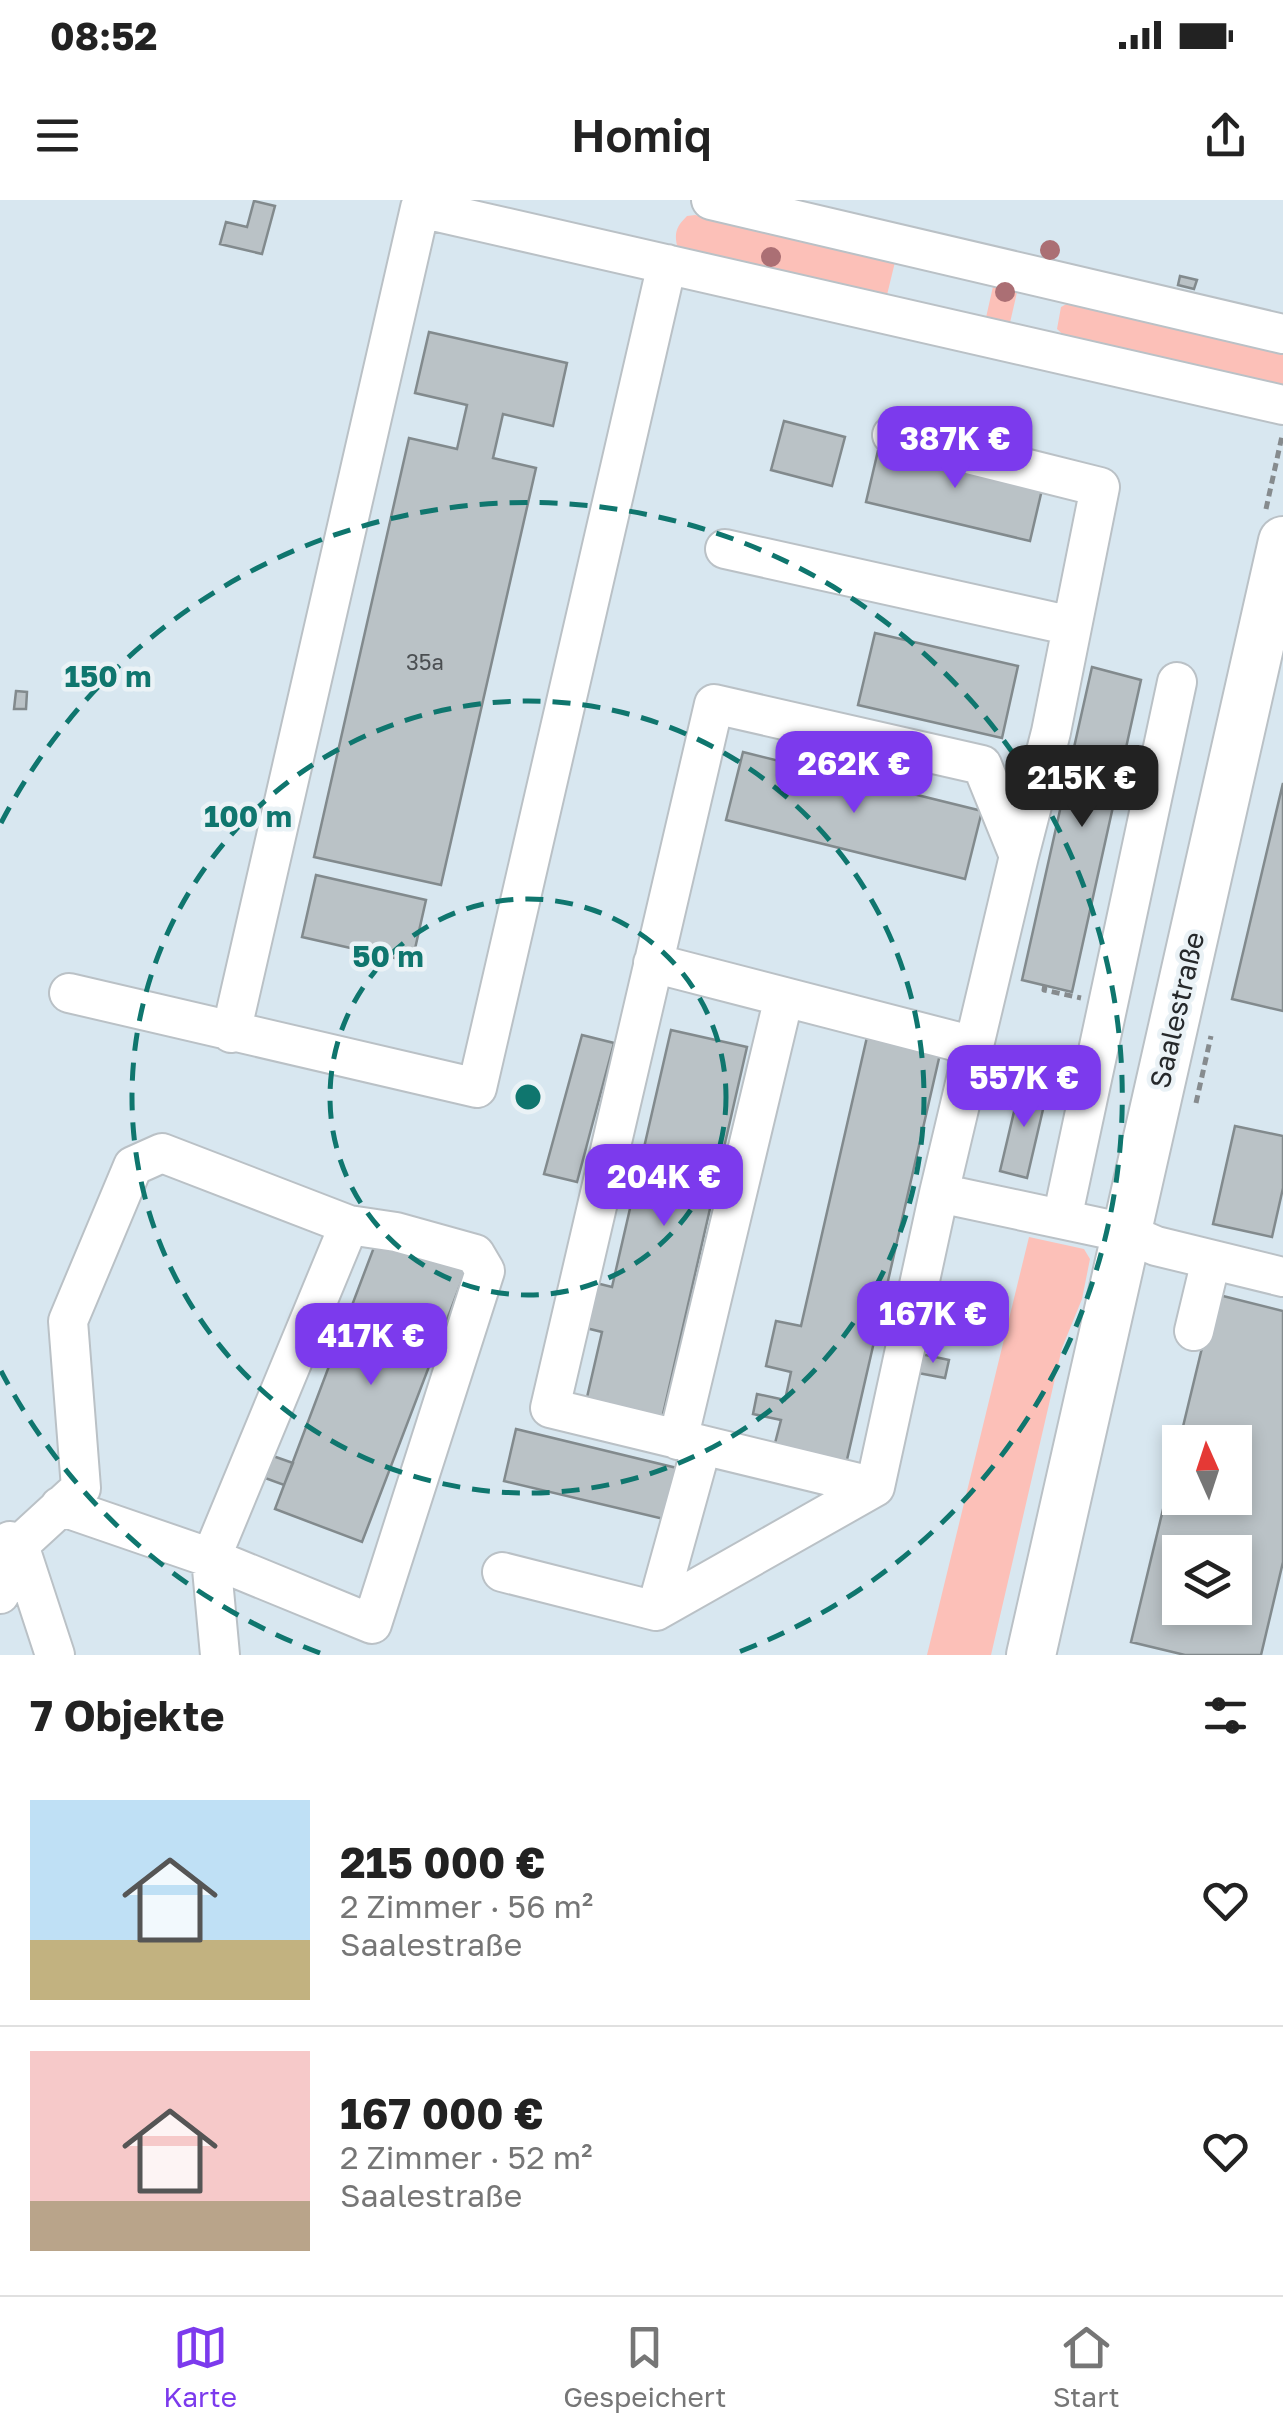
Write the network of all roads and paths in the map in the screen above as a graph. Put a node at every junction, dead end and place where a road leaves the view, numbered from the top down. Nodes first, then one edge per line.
1 (711, 200) edge
2 (664, 276) junction
3 (1283, 334) edge
4 (1283, 405) edge
5 (892, 434) dead end
6 (1283, 541) edge
7 (724, 549) dead end
8 (1072, 626) junction
9 (1178, 682) dead end
10 (1019, 856) junction
11 (653, 963) junction
12 (1045, 986) dead end
13 (69, 993) dead end
14 (784, 997) junction
15 (1108, 1004) junction
16 (231, 1032) junction
17 (974, 1046) junction
18 (939, 1192) junction
19 (1062, 1219) junction
20 (350, 1225) junction
21 (1126, 1233) junction
22 (1211, 1260) junction
23 (1281, 1268) edge
24 (1194, 1332) dead end
25 (690, 1442) junction
26 (876, 1487) junction
27 (60, 1506) junction
28 (9, 1541) edge
29 (211, 1558) junction
30 (502, 1572) dead end
31 (0, 1594) edge
32 (656, 1612) junction
33 (54, 1655) edge
34 (220, 1655) edge
35 (1031, 1655) edge

1 - 3 lane
2 - 4 lane
2 - 16 lane
2 - 16 lane
5 - 8 lane
6 - 21 main road, Saalestraße
7 - 8 lane
8 - 10 lane
9 - 15 lane
10 - 11 lane
10 - 17 lane
11 - 14 lane
11 - 25 lane
12 - 15 path
13 - 16 lane
14 - 17 lane
14 - 25 lane
15 - 19 lane
17 - 18 lane
18 - 19 lane
18 - 26 lane
19 - 21 lane
20 - 27 lane
20 - 29 lane
20 - 29 lane
21 - 22 lane
21 - 35 main road, Saalestraße
22 - 23 lane
22 - 24 lane
25 - 26 lane
25 - 32 lane
26 - 32 lane
27 - 28 lane
27 - 29 lane
28 - 31 lane
28 - 33 lane
29 - 34 lane
30 - 32 lane

